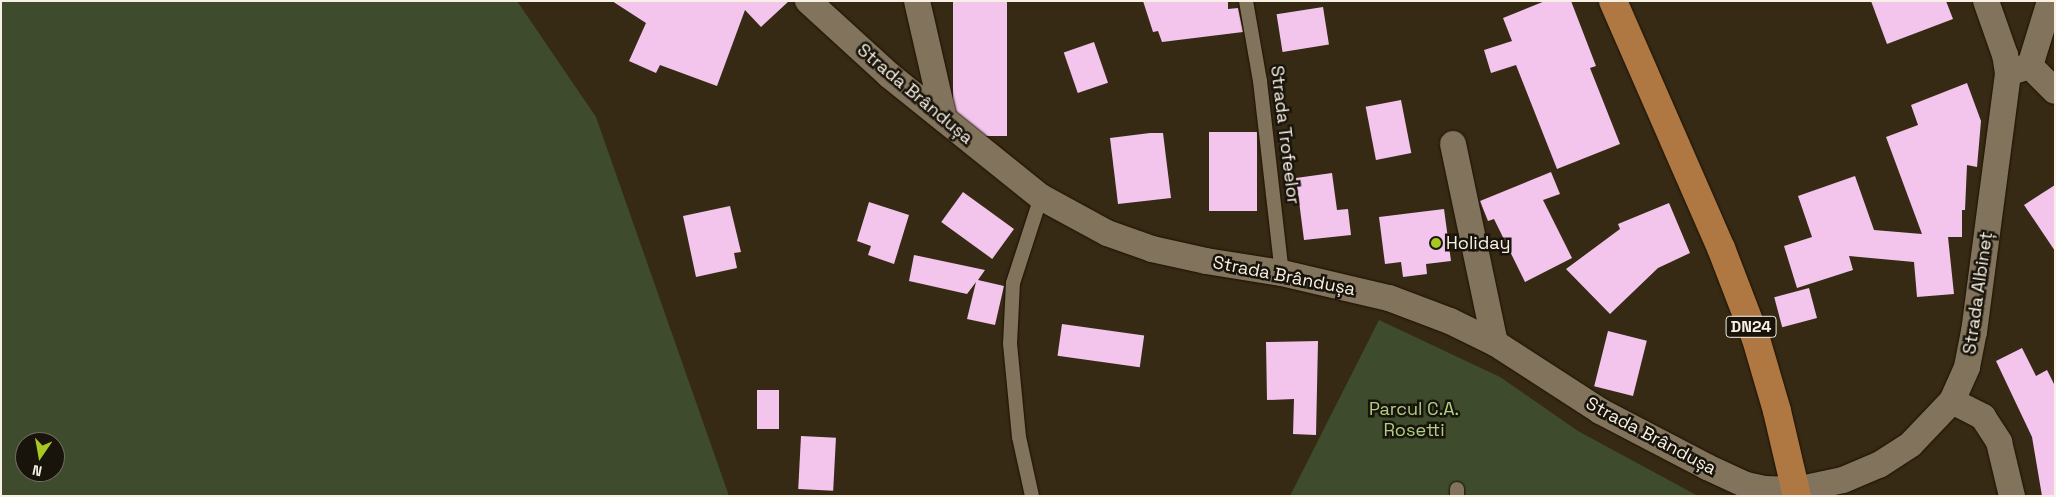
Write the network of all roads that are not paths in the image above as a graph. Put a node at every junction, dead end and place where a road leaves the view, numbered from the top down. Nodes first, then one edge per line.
1 (808, 1) edge
2 (916, 1) edge
3 (1246, 1) edge
4 (1613, 1) edge
5 (1986, 1) edge
6 (2050, 1) edge
7 (2019, 69) junction
8 (2055, 90) edge
9 (944, 119) junction
10 (1453, 144) dead end
11 (1041, 196) junction
12 (1282, 273) junction
13 (1495, 343) junction
14 (1952, 401) junction
15 (1797, 493) edge
16 (1032, 496) edge
17 (2012, 496) edge

1 - 9 street, Strada Brândușa
2 - 9 street
3 - 12 lane, Strada Trofeelor
4 - 15 main road, DN24
5 - 7 street, Strada Albineț
6 - 7 street
7 - 8 street
7 - 14 street, Strada Albineț
9 - 11 street, Strada Brândușa
10 - 13 street
11 - 12 street, Strada Brândușa
11 - 16 lane
12 - 13 street, Strada Brândușa
13 - 15 street, Strada Brândușa
14 - 15 street, Strada Albineț
14 - 17 street

